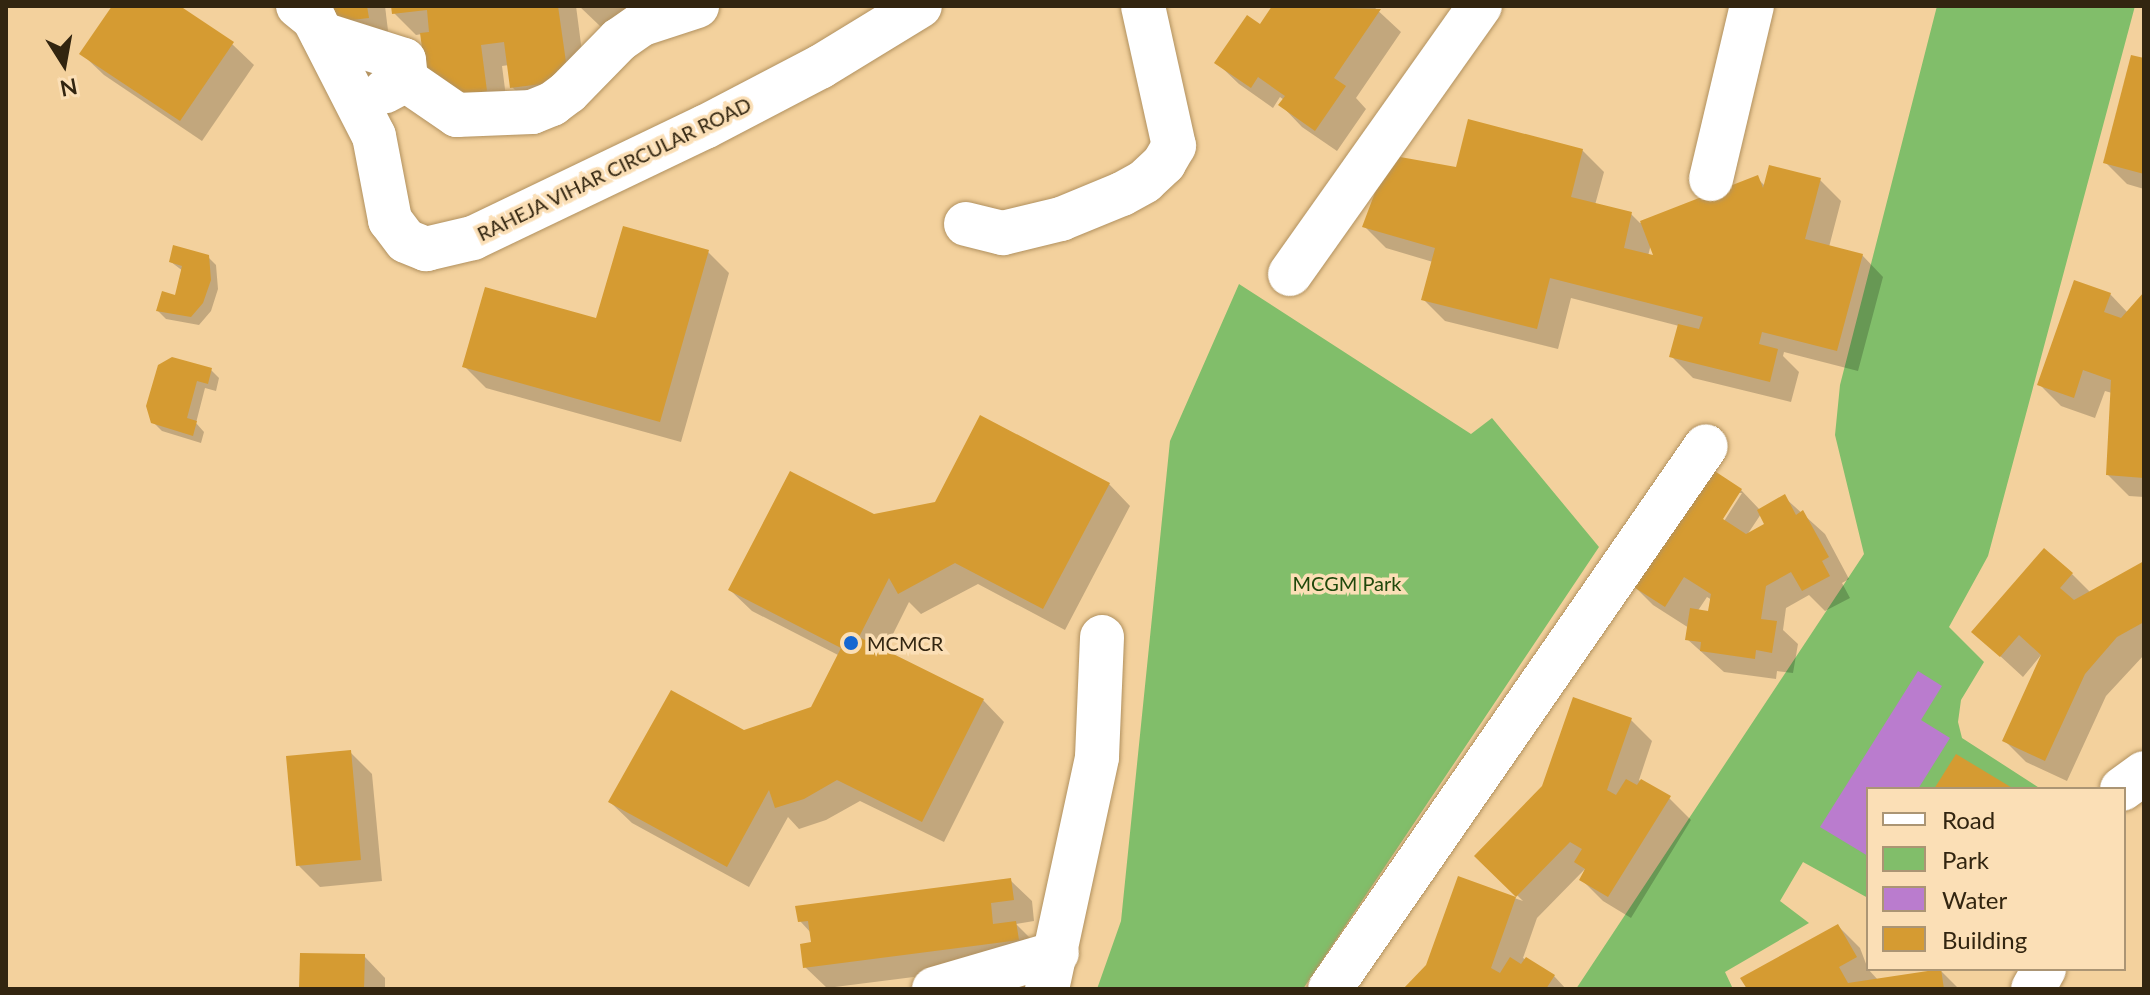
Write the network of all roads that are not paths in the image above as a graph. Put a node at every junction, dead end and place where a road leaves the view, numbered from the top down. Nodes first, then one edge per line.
1 (697, 6) edge
2 (920, 6) edge
3 (1143, 6) edge
4 (1480, 6) edge
5 (1752, 6) edge
6 (310, 20) edge
7 (406, 80) junction
8 (355, 98) junction
9 (1711, 179) dead end
10 (966, 224) dead end
11 (1290, 274) dead end
12 (1706, 446) dead end
13 (1102, 637) dead end
14 (2144, 773) edge
15 (2125, 787) edge
16 (1052, 971) edge
17 (2043, 971) edge
18 (934, 989) edge
19 (1330, 989) edge
20 (2033, 989) edge

1 - 7 street
2 - 8 street, RAHEJA VIHAR CIRCULAR ROAD
3 - 10 street
4 - 11 street
5 - 9 street
6 - 7 street
6 - 8 street, RAHEJA VIHAR CIRCULAR ROAD
7 - 8 street
12 - 19 street
13 - 16 street
14 - 15 street
16 - 18 street
17 - 20 street

